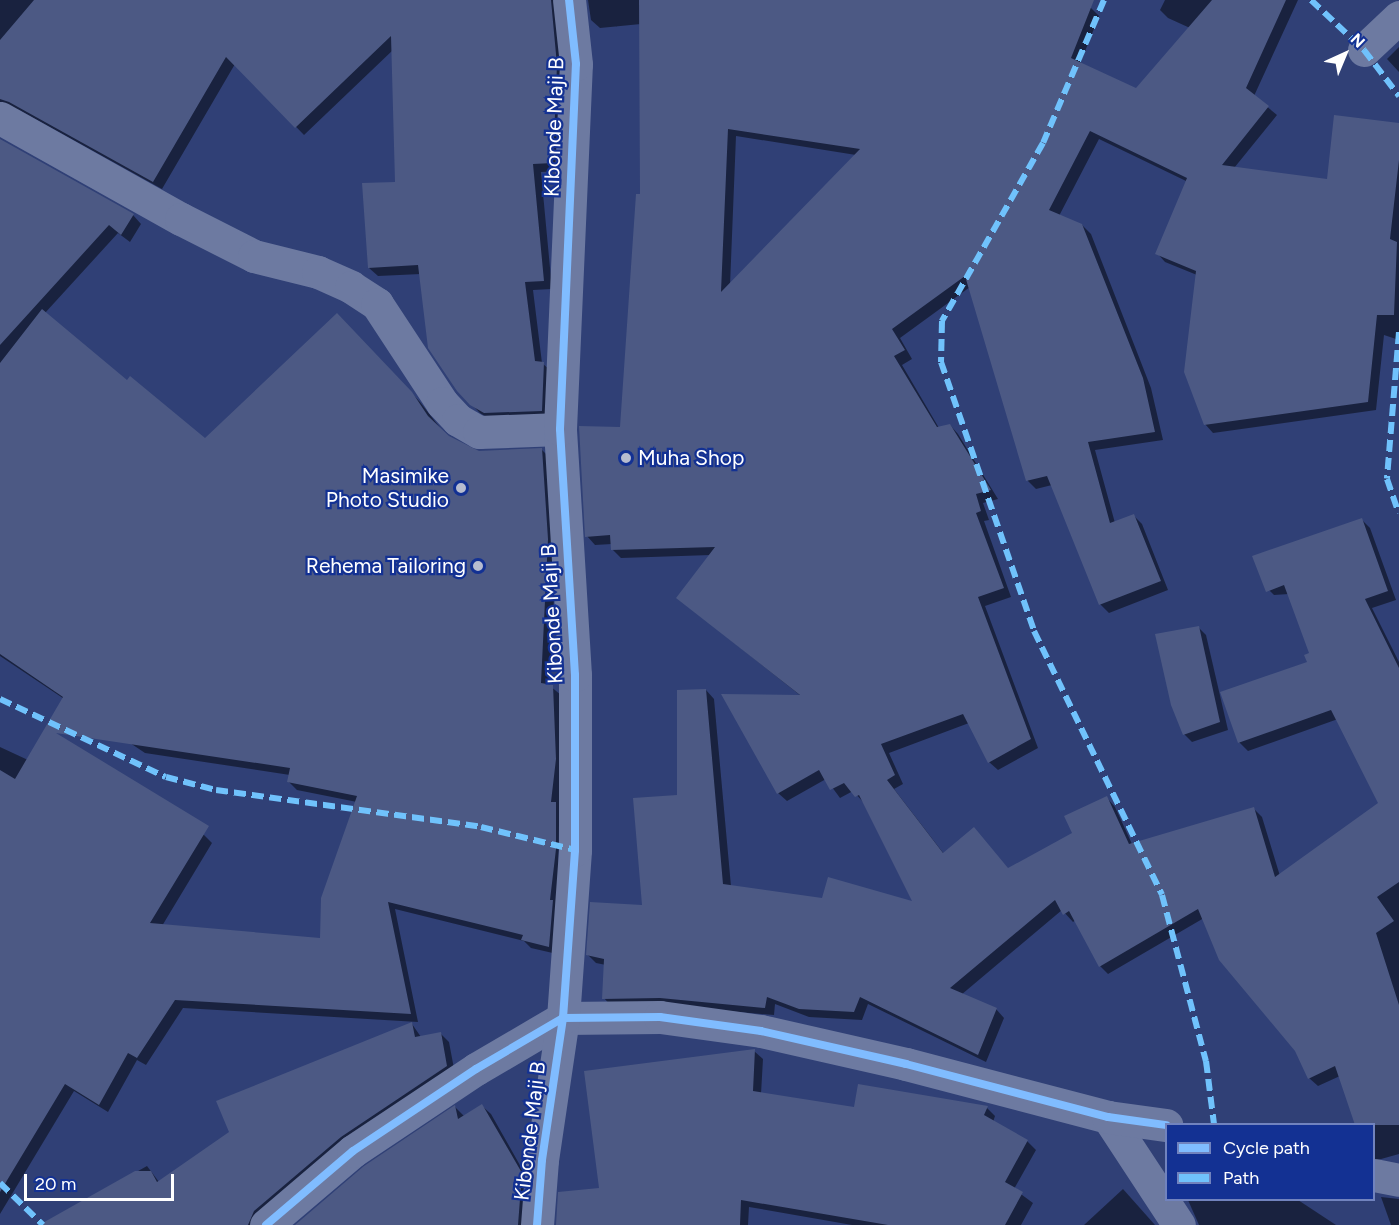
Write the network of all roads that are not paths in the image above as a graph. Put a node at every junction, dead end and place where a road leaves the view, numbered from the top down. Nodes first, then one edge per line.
1 (569, 0) edge
2 (1399, 17) edge
3 (1364, 50) dead end
4 (0, 118) edge
5 (560, 429) junction
6 (563, 1018) junction
7 (1108, 1117) junction
8 (1165, 1125) edge
9 (1375, 1174) edge
10 (1399, 1180) edge
11 (266, 1225) edge
12 (537, 1225) edge
13 (1179, 1225) edge

1 - 5 street, Kibonde Maji B
2 - 3 street
4 - 5 street
5 - 6 street, Kibonde Maji B
6 - 7 street
6 - 11 street
6 - 12 street, Kibonde Maji B
7 - 8 street
7 - 13 street
9 - 10 street

